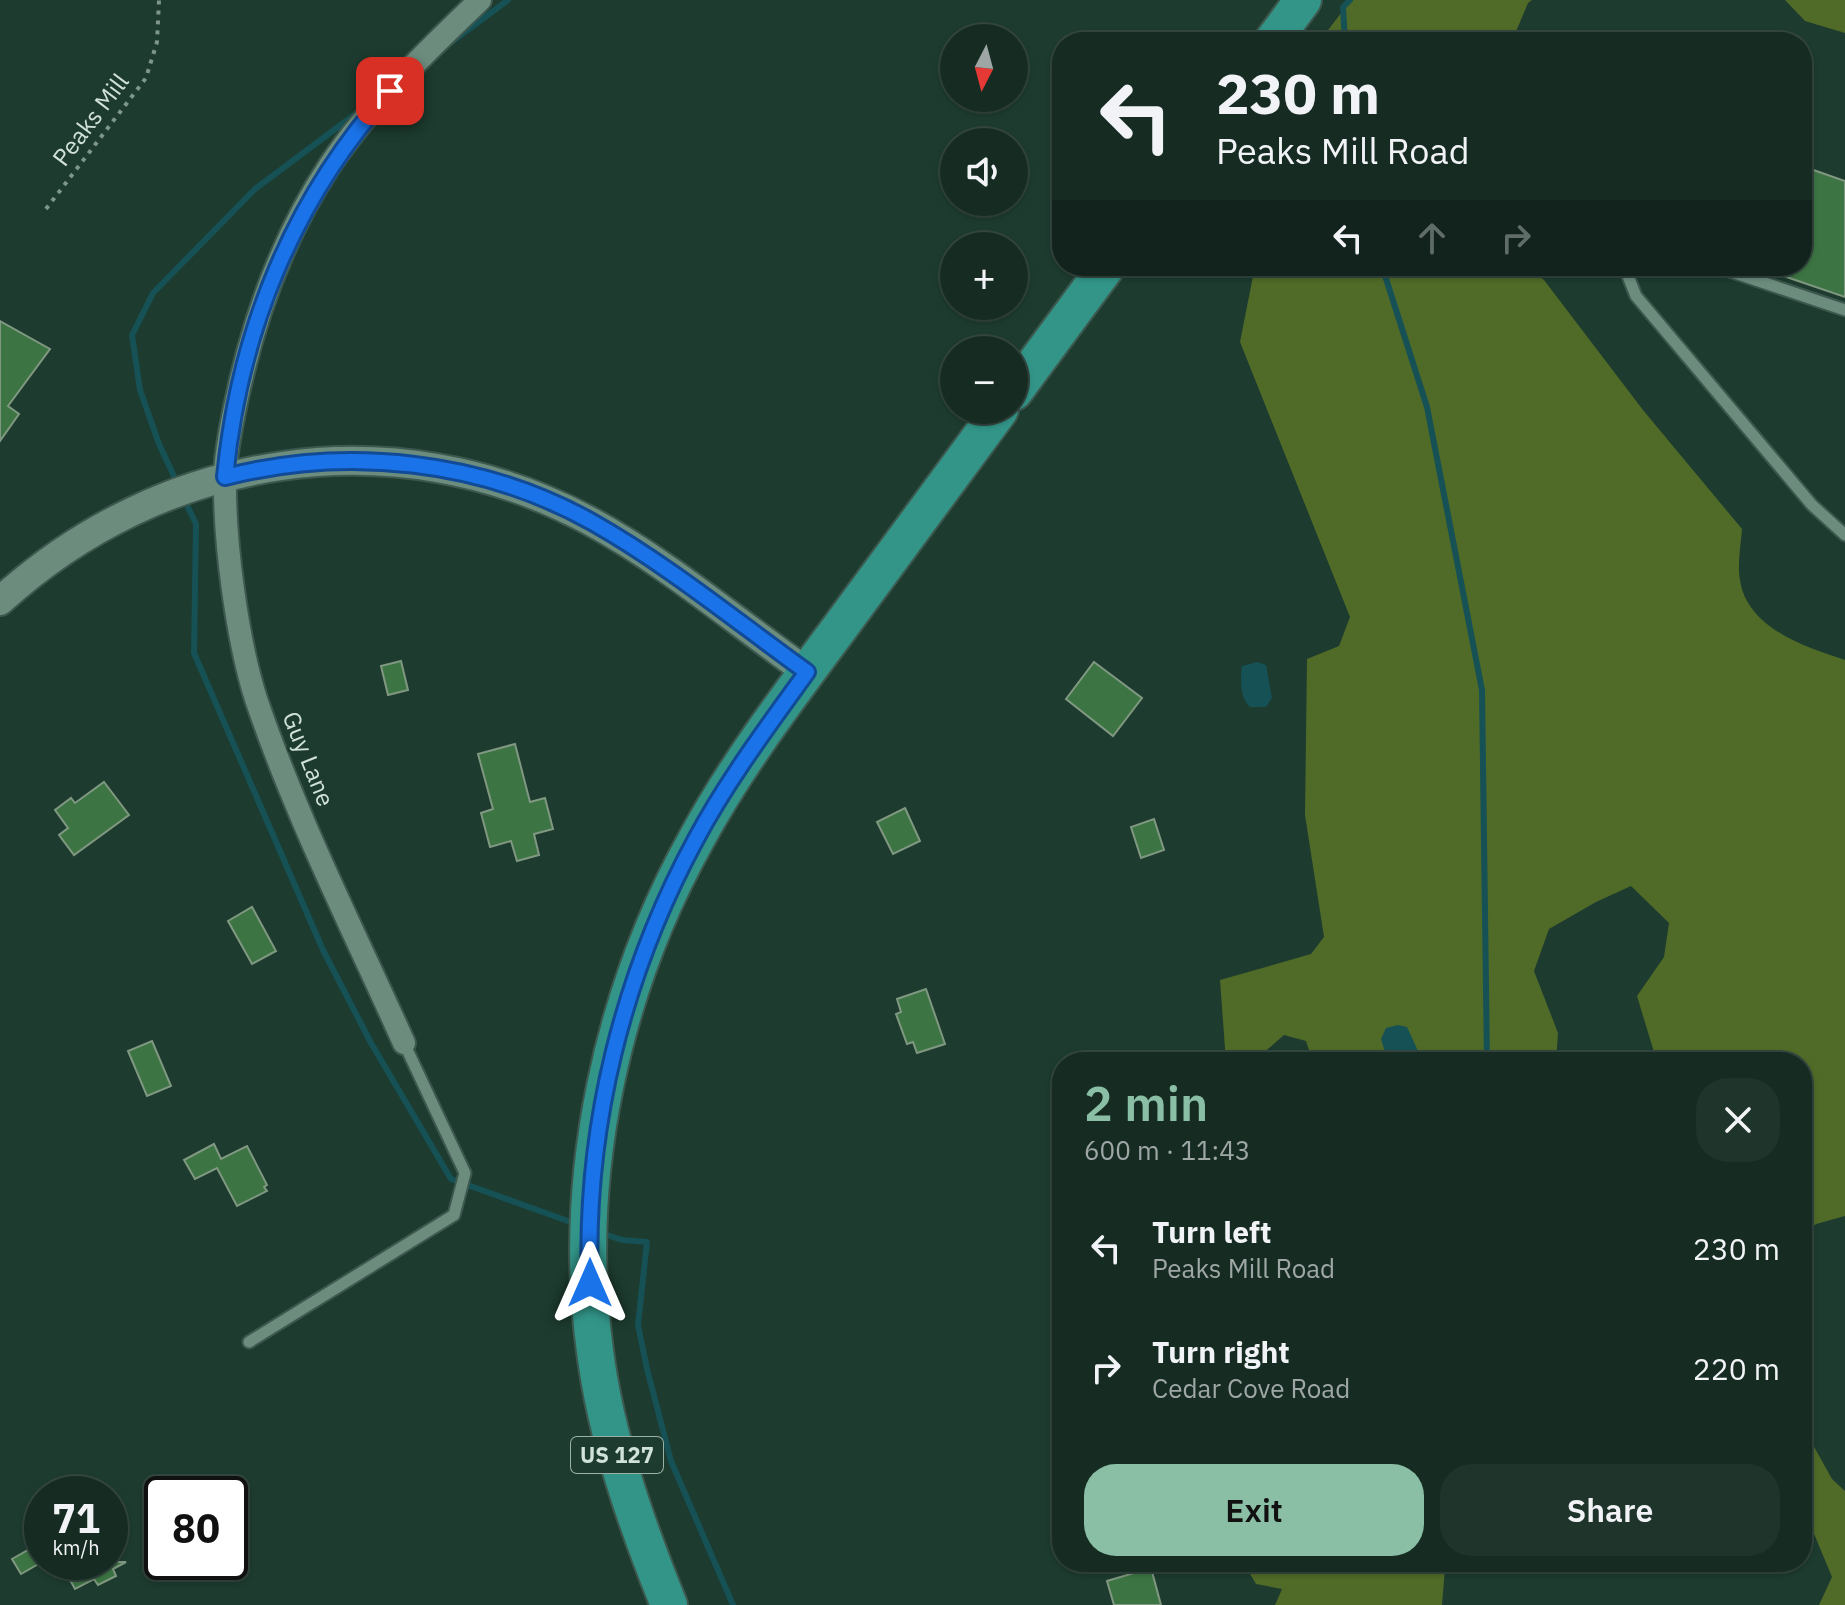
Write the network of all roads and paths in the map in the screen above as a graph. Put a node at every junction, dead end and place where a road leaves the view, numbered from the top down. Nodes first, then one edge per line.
1 (159, 0) edge
2 (480, 0) edge
3 (1303, 0) edge
4 (1279, 32) edge
5 (46, 209) dead end
6 (1100, 276) edge
7 (1628, 276) edge
8 (1744, 276) edge
9 (1845, 310) edge
10 (1028, 373) edge
11 (990, 424) edge
12 (225, 477) junction
13 (1845, 535) edge
14 (0, 601) edge
15 (807, 672) junction
16 (404, 1043) joint
17 (249, 1342) dead end
18 (669, 1605) edge

1 - 5 path, Peaks Mill
2 - 12 street, Guy Lane
3 - 4 highway
6 - 10 highway
7 - 13 lane
8 - 9 lane
11 - 15 highway, US 127
12 - 14 street
12 - 15 street
12 - 16 street, Guy Lane
15 - 18 highway, US 127
16 - 17 lane

